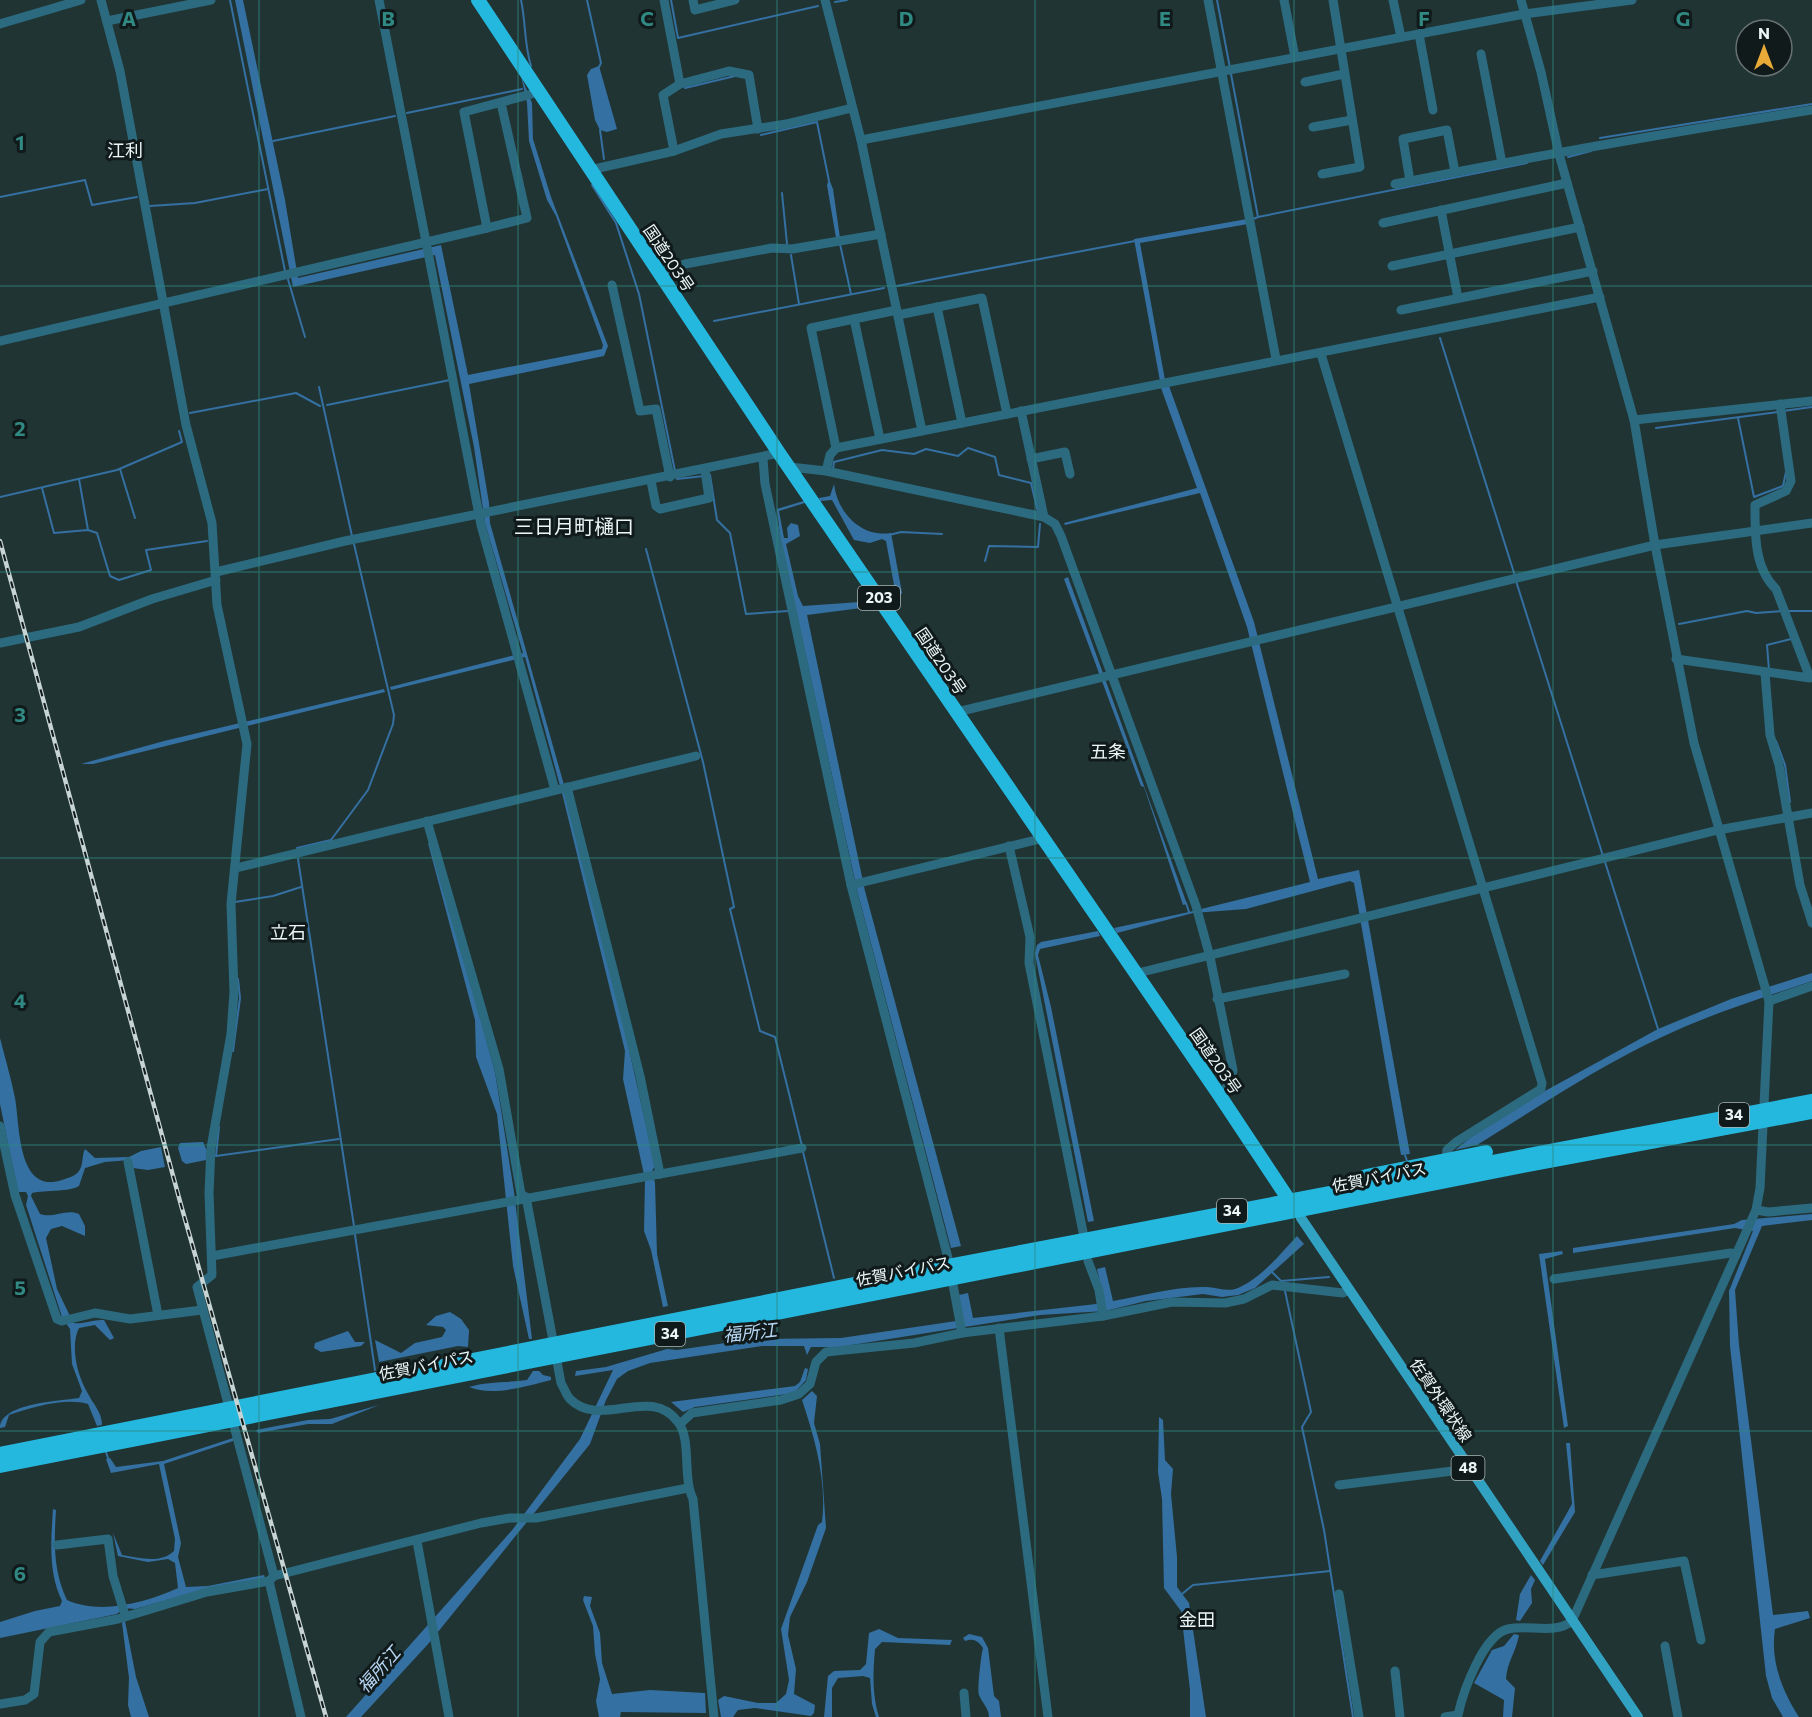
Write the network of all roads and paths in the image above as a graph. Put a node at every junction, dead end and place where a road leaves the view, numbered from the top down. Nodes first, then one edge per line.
1 (81, 0) edge
2 (101, 0) edge
3 (211, 0) edge
4 (379, 0) edge
5 (478, 0) edge
6 (664, 0) edge
7 (693, 0) edge
8 (735, 0) edge
9 (825, 0) edge
10 (1208, 0) edge
11 (1284, 0) edge
12 (1333, 0) edge
13 (1393, 0) edge
14 (1521, 0) edge
15 (1632, 0) edge
16 (1524, 14) junction
17 (107, 21) junction
18 (0, 24) edge
19 (1419, 34) junction
20 (1401, 37) junction
21 (1339, 49) junction
22 (1480, 54) dead end
23 (1295, 57) junction
24 (1222, 71) junction
25 (1344, 74) junction
26 (1305, 82) dead end
27 (680, 84) junction
28 (532, 95) junction
29 (501, 103) junction
30 (852, 108) junction
31 (1433, 110) dead end
32 (1812, 110) edge
33 (1352, 120) junction
34 (1313, 128) dead end
35 (758, 129) junction
36 (861, 140) junction
37 (674, 151) junction
38 (1559, 154) junction
39 (1502, 163) junction
40 (590, 170) junction
41 (1455, 172) junction
42 (1322, 174) dead end
43 (1410, 181) junction
44 (1395, 183) dead end
45 (1567, 183) junction
46 (1441, 210) junction
47 (1383, 223) dead end
48 (1580, 227) junction
49 (487, 228) junction
50 (882, 234) junction
51 (428, 242) junction
52 (1449, 254) junction
53 (1392, 266) dead end
54 (1593, 270) junction
55 (659, 273) junction
56 (612, 285) dead end
57 (1600, 297) junction
58 (1458, 298) junction
59 (164, 303) junction
60 (936, 307) junction
61 (1401, 310) dead end
62 (898, 313) junction
63 (854, 319) junction
64 (0, 341) edge
65 (1321, 354) junction
66 (1276, 359) junction
67 (1812, 401) edge
68 (1780, 404) junction
69 (1021, 411) junction
70 (1007, 414) junction
71 (1634, 420) junction
72 (962, 423) junction
73 (922, 431) junction
74 (880, 439) junction
75 (836, 448) junction
76 (779, 453) junction
77 (764, 459) junction
78 (1031, 459) junction
79 (790, 467) junction
80 (826, 471) junction
81 (1070, 474) dead end
82 (705, 475) junction
83 (670, 477) junction
84 (651, 481) junction
85 (479, 514) junction
86 (1044, 517) junction
87 (1812, 523) edge
88 (1755, 531) junction
89 (1654, 545) junction
90 (216, 576) junction
91 (1397, 606) junction
92 (0, 643) edge
93 (1676, 659) junction
94 (1768, 674) junction
95 (1110, 675) junction
96 (957, 712) junction
97 (696, 756) dead end
98 (567, 787) junction
99 (555, 790) junction
100 (1812, 813) edge
101 (1787, 818) junction
102 (427, 821) junction
103 (1718, 830) junction
104 (1044, 838) junction
105 (1010, 846) junction
106 (236, 868) junction
107 (851, 885) junction
108 (1482, 888) junction
109 (1812, 923) edge
110 (1210, 957) junction
111 (1134, 974) junction
112 (1345, 974) dead end
113 (1812, 986) edge
114 (1217, 999) junction
115 (1769, 1001) junction
116 (1220, 1096) junction
117 (1812, 1101) edge
118 (1812, 1112) edge
119 (1763, 1116) junction
120 (0, 1126) edge
121 (1658, 1135) junction
122 (802, 1148) dead end
123 (1446, 1160) junction
124 (128, 1162) dead end
125 (658, 1174) junction
126 (1283, 1192) junction
127 (526, 1197) junction
128 (1812, 1208) edge
129 (1754, 1214) junction
130 (1301, 1218) junction
131 (1083, 1232) junction
132 (1736, 1255) junction
133 (212, 1256) junction
134 (1088, 1261) junction
135 (947, 1273) junction
136 (1554, 1279) dead end
137 (1348, 1290) junction
138 (202, 1310) junction
139 (158, 1316) junction
140 (1102, 1316) junction
141 (999, 1328) junction
142 (962, 1333) junction
143 (555, 1352) junction
144 (680, 1424) junction
145 (71, 1446) junction
146 (0, 1454) edge
147 (0, 1466) edge
148 (1469, 1469) junction
149 (1340, 1485) dead end
150 (688, 1488) junction
151 (417, 1541) junction
152 (57, 1545) dead end
153 (1592, 1575) junction
154 (272, 1579) junction
155 (1340, 1594) dead end
156 (122, 1613) junction
157 (1572, 1621) junction
158 (1701, 1640) dead end
159 (1665, 1646) dead end
160 (1395, 1671) dead end
161 (964, 1693) dead end
162 (0, 1704) edge
163 (1459, 1716) edge
164 (301, 1717) edge
165 (449, 1717) edge
166 (714, 1717) edge
167 (966, 1717) edge
168 (1048, 1717) edge
169 (1359, 1717) edge
170 (1400, 1717) edge
171 (1445, 1717) edge
172 (1638, 1717) edge
173 (1678, 1717) edge

1 - 18 street
2 - 17 street
3 - 17 street
4 - 51 street
5 - 28 highway, 国道203号 / 203
6 - 27 street
7 - 8 street
9 - 30 street
10 - 24 street
11 - 23 street
12 - 21 street
13 - 20 street
14 - 16 street
15 - 16 street
16 - 19 street
16 - 38 street
17 - 59 street
19 - 20 street
19 - 31 street
20 - 21 street
21 - 23 street
21 - 25 street
22 - 39 street
23 - 24 street
24 - 36 street
24 - 66 street
25 - 26 street
25 - 33 street
27 - 35 street
27 - 37 street
28 - 29 street
28 - 40 highway, 国道203号 / 203
29 - 49 street
29 - 49 street
30 - 35 street
30 - 36 street
32 - 38 street
33 - 34 street
33 - 42 street
35 - 37 street
36 - 50 street
37 - 40 street
38 - 39 street
38 - 45 street
39 - 41 street
40 - 55 highway, 国道203号 / 203
41 - 43 street
41 - 43 street
43 - 44 street
45 - 46 street
45 - 48 street
46 - 47 street
46 - 52 street
48 - 52 street
48 - 54 street
49 - 51 street
50 - 55 street
50 - 62 street
51 - 59 street
51 - 85 street
52 - 53 street
52 - 58 street
54 - 57 street
54 - 58 street
55 - 76 highway, 国道203号 / 203
56 - 83 street
57 - 65 street
57 - 71 street
58 - 61 street
59 - 64 street
59 - 90 street
60 - 62 street
60 - 70 street
60 - 72 street
62 - 63 street
62 - 73 street
63 - 74 street
63 - 75 street
65 - 66 street
65 - 91 street
66 - 69 street
67 - 68 street
68 - 71 street
68 - 88 street
69 - 70 street
69 - 78 street
70 - 72 street
71 - 89 street
72 - 73 street
73 - 74 street
74 - 75 street
75 - 80 street
76 - 77 street
76 - 79 highway, 国道203号 / 203
77 - 82 street
77 - 107 street
78 - 81 street
78 - 86 street
79 - 80 street
79 - 96 highway, 国道203号 / 203
80 - 86 street
82 - 83 street
82 - 84 street
83 - 84 street
84 - 85 street
85 - 90 street
85 - 99 street
86 - 95 street
87 - 88 street
88 - 89 street
88 - 94 street
89 - 91 street
89 - 93 street
90 - 92 street
90 - 106 street
91 - 95 street
91 - 108 street
93 - 94 street
93 - 103 street
94 - 101 street
95 - 96 street
95 - 110 street
96 - 104 highway, 国道203号 / 203
97 - 98 street
98 - 99 street
98 - 125 street
99 - 102 street
100 - 101 street
101 - 103 street
101 - 109 street
102 - 106 street
102 - 127 street
103 - 108 street
103 - 115 street
104 - 105 street
104 - 111 highway, 国道203号 / 203
105 - 107 street
105 - 131 street
106 - 133 street
107 - 135 street
108 - 110 street
108 - 123 street
110 - 111 street
110 - 114 street
111 - 116 highway, 国道203号 / 203
112 - 114 street
113 - 115 street
114 - 116 street
115 - 119 street
116 - 126 highway, 国道203号 / 203
117 - 119 highway, 佐賀バイパス / 34
118 - 119 highway, 佐賀バイパス / 34
119 - 121 highway, 佐賀バイパス / 34
119 - 129 street
120 - 139 street
121 - 123 highway, 34
121 - 130 highway, 34
121 - 135 highway, 佐賀バイパス / 34
122 - 125 street
123 - 126 highway, 34
124 - 139 street
125 - 127 street
126 - 130 highway, 国道203号 / 203
126 - 131 highway
127 - 133 street
127 - 143 street
128 - 129 street
129 - 132 street
130 - 134 highway
130 - 137 main road, 佐賀外環状線 / 48
131 - 135 highway
132 - 136 street
132 - 153 street
133 - 138 street
134 - 135 highway
134 - 140 street
135 - 142 street
135 - 143 highway, 佐賀バイパス / 34
135 - 143 highway, 佐賀バイパス / 34
137 - 140 street
137 - 148 main road, 佐賀外環状線 / 48
138 - 139 street
138 - 154 street
140 - 141 street
141 - 142 street
141 - 168 street
142 - 144 street
143 - 144 street
143 - 145 highway, 佐賀バイパス / 34
144 - 150 street
145 - 146 highway, 佐賀バイパス / 34
145 - 147 highway, 佐賀バイパス / 34
148 - 149 street
148 - 157 main road, 佐賀外環状線 / 48
150 - 151 street
150 - 166 street
151 - 154 street
151 - 165 street
152 - 156 street
153 - 157 street
153 - 158 street
154 - 156 street
154 - 164 street
155 - 169 street
156 - 162 street
157 - 163 street
157 - 172 main road, 佐賀外環状線 / 48
159 - 173 street
160 - 170 street
161 - 167 street
163 - 171 street

